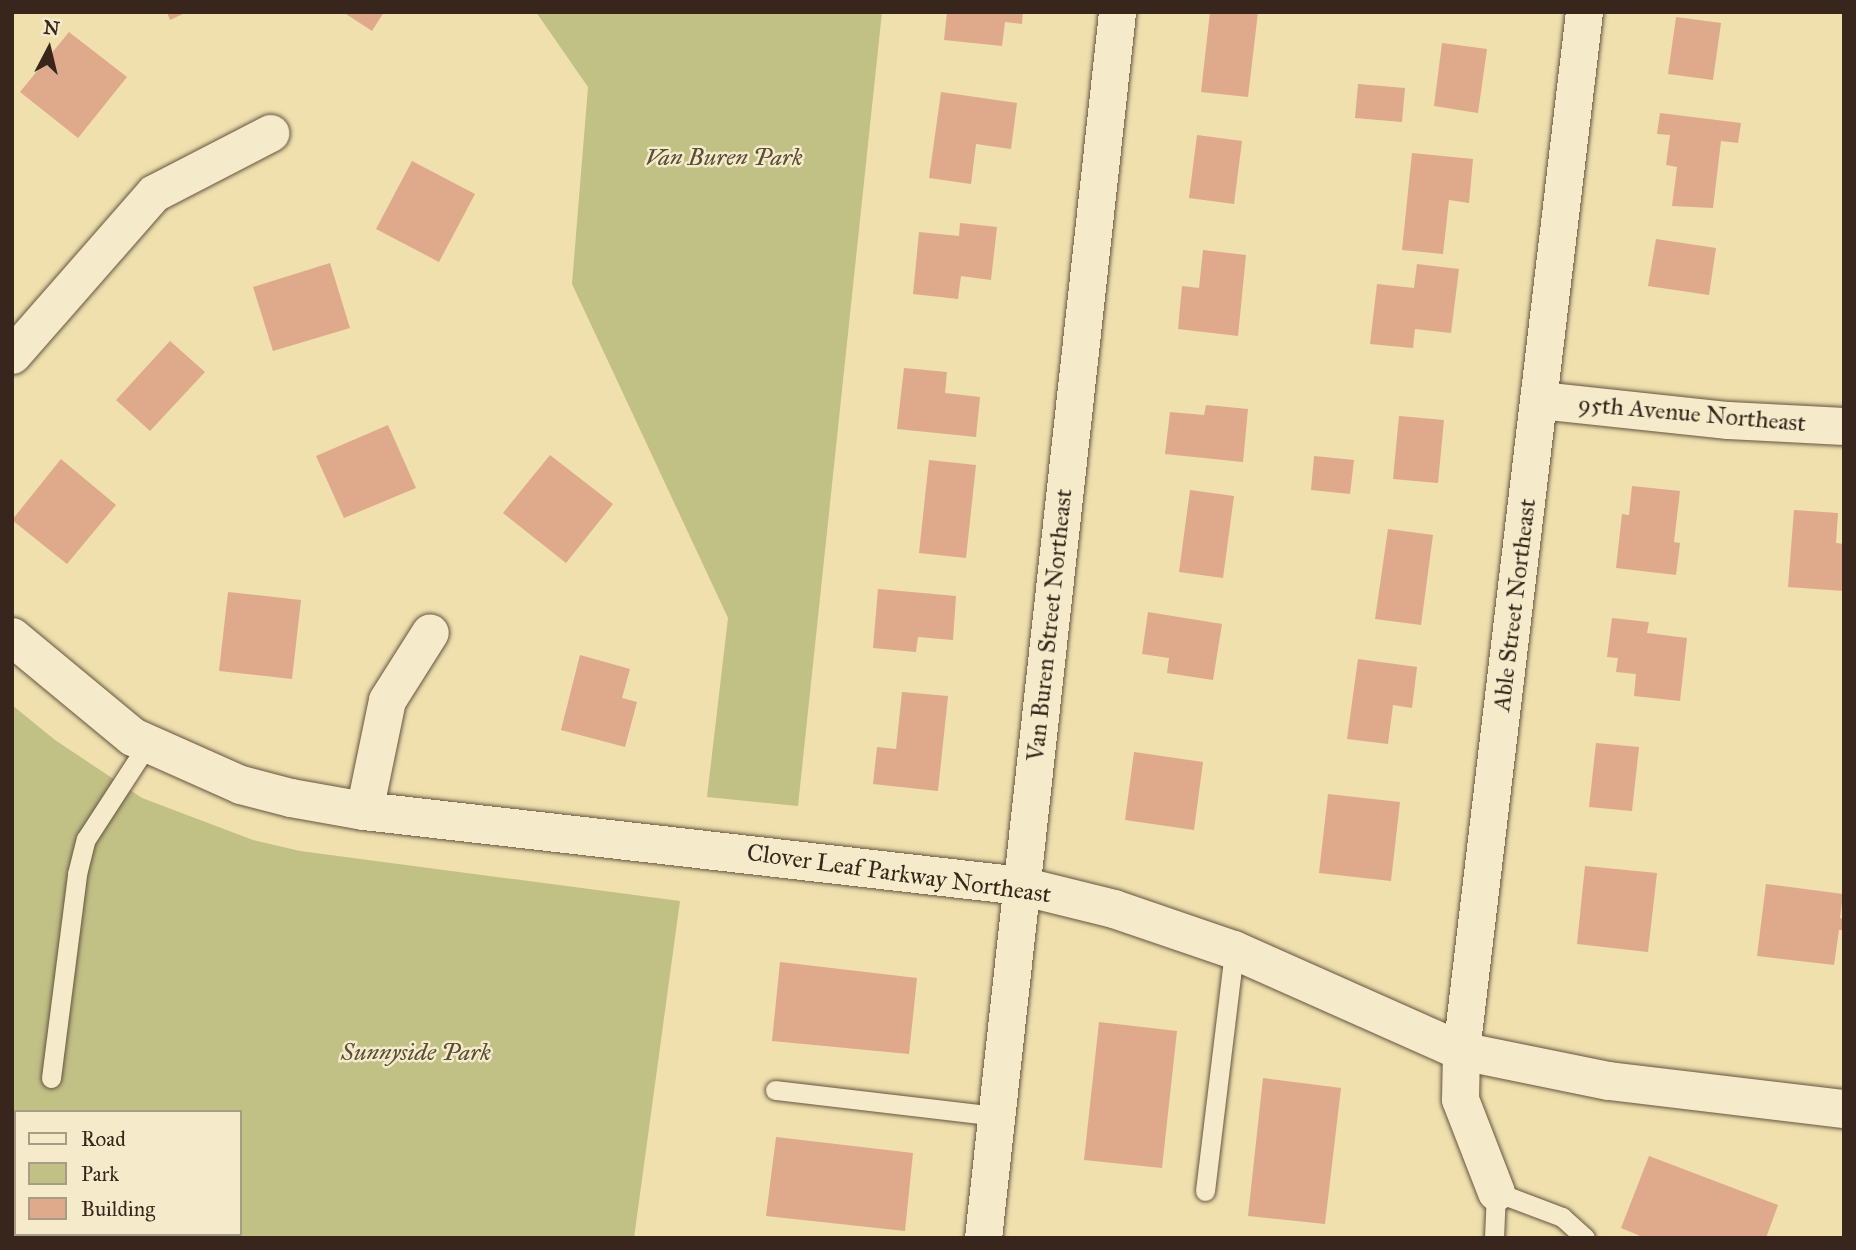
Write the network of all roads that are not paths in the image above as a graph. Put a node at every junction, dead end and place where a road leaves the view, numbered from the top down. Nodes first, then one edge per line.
1 (1117, 12) edge
2 (1584, 12) edge
3 (270, 133) dead end
4 (12, 355) edge
5 (1540, 400) junction
6 (1844, 426) edge
7 (430, 632) dead end
8 (12, 637) edge
9 (147, 745) junction
10 (364, 811) junction
11 (1021, 886) junction
12 (1234, 950) junction
13 (1461, 1051) junction
14 (51, 1078) dead end
15 (775, 1090) dead end
16 (1844, 1109) edge
17 (996, 1116) junction
18 (1205, 1191) dead end
19 (1496, 1192) junction
20 (983, 1238) edge
21 (1494, 1238) edge
22 (1585, 1238) edge

1 - 11 street, Van Buren Street Northeast
2 - 5 street, Able Street Northeast
3 - 4 street
5 - 6 street, 95th Avenue Northeast
5 - 13 street, Able Street Northeast
7 - 10 street
8 - 9 street, Clover Leaf Parkway Northeast
9 - 10 street, Clover Leaf Parkway Northeast
9 - 14 lane
10 - 11 street, Clover Leaf Parkway Northeast
11 - 12 street, Clover Leaf Parkway Northeast
11 - 17 street, Van Buren Street Northeast
12 - 13 street, Clover Leaf Parkway Northeast
12 - 18 lane
13 - 16 street, Clover Leaf Parkway Northeast
13 - 19 street, Able Street Northeast
15 - 17 lane
17 - 20 street, Van Buren Street Northeast
19 - 21 lane
19 - 22 lane

